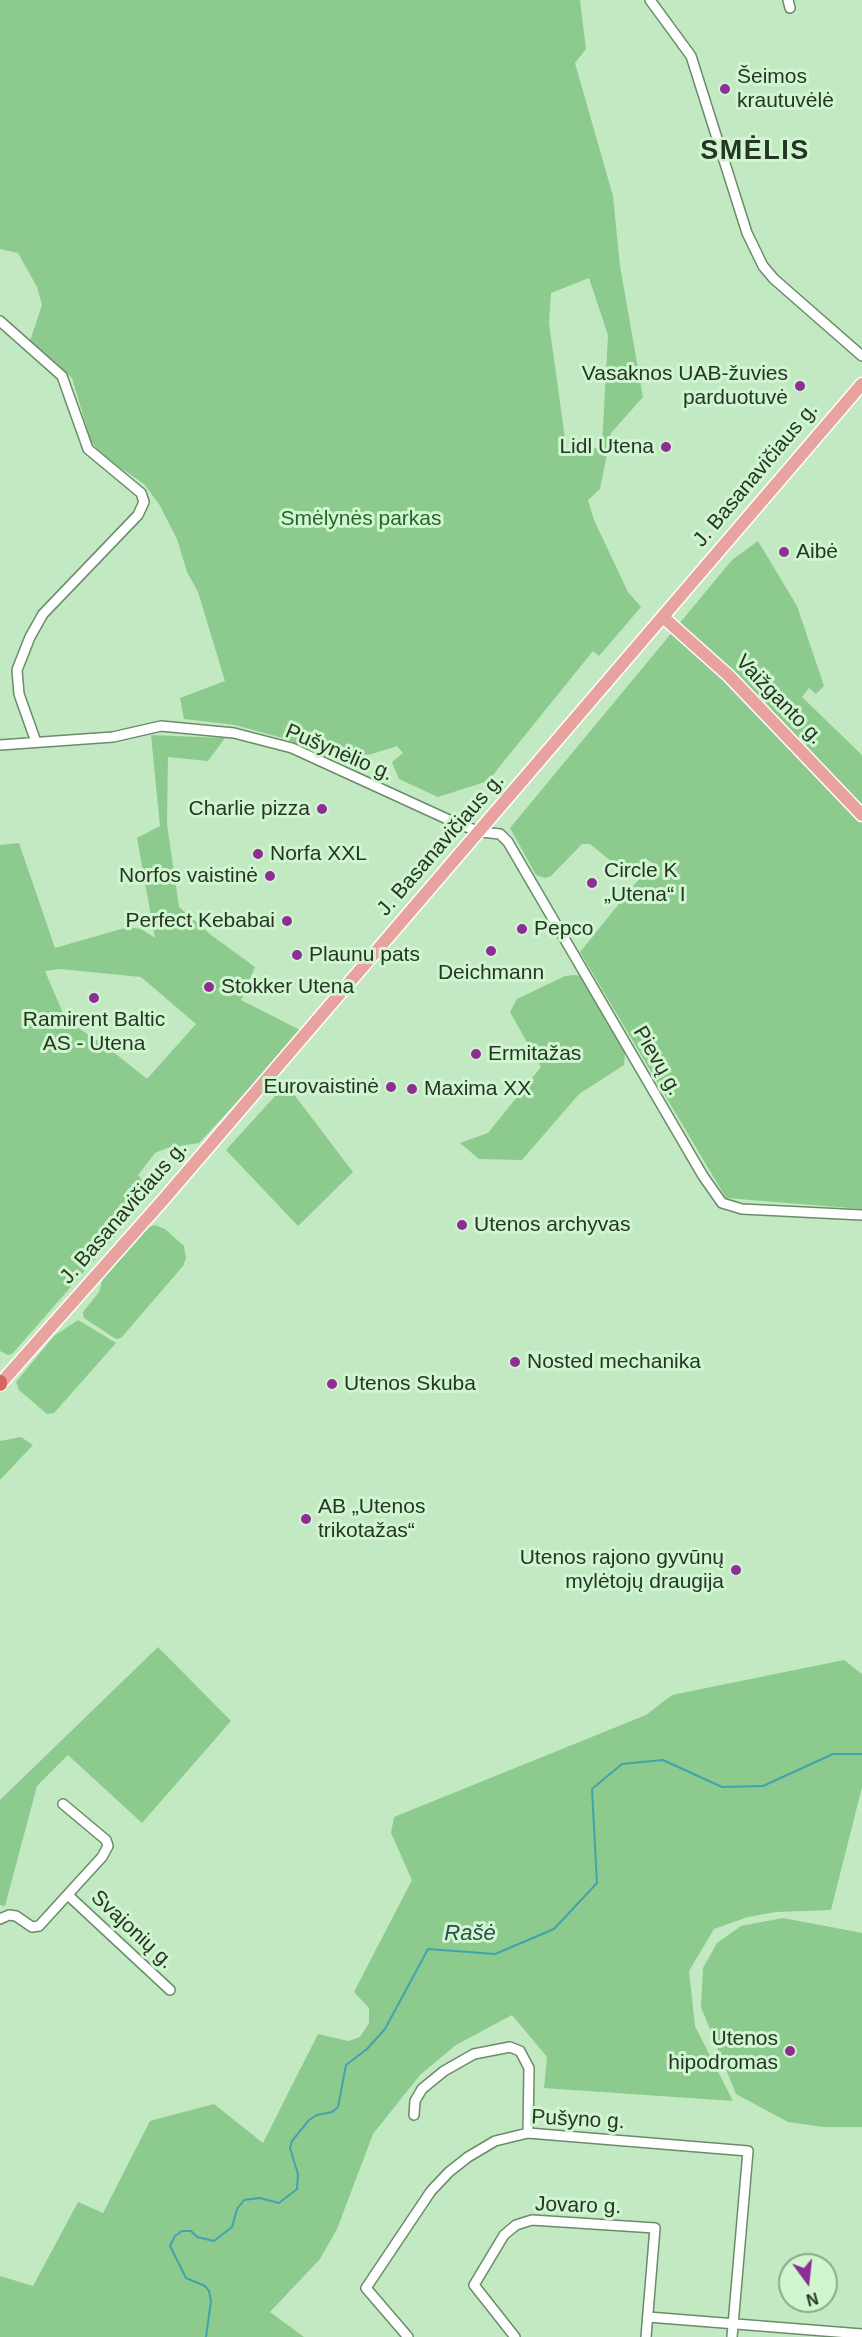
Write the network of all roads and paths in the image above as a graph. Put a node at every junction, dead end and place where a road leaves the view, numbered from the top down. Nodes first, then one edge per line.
1 (651, 0) edge
2 (0, 321) edge
3 (862, 356) edge
4 (862, 384) edge
5 (663, 617) junction
6 (36, 742) junction
7 (0, 746) edge
8 (862, 815) edge
9 (481, 832) junction
10 (862, 1215) edge
11 (0, 1383) edge
12 (63, 1804) dead end
13 (69, 1896) junction
14 (0, 1919) edge
15 (170, 1990) dead end
16 (414, 2115) dead end
17 (528, 2133) junction
18 (648, 2317) junction
19 (734, 2325) junction
20 (862, 2334) edge
21 (408, 2337) edge
22 (515, 2337) edge
23 (646, 2337) edge
24 (732, 2337) edge

1 - 3 street
2 - 6 street
4 - 5 main road, J. Basanavičiaus g.
5 - 8 main road, Vaižganto g.
5 - 9 main road, J. Basanavičiaus g.
6 - 7 street, Pušynėlio g.
6 - 9 street, Pušynėlio g.
9 - 10 street, Pievų g.
9 - 11 main road, J. Basanavičiaus g.
12 - 13 street, Svajonių g.
13 - 14 street, Svajonių g.
13 - 15 street, Svajonių g.
16 - 17 street
17 - 19 street, Pušyno g.
17 - 21 street, Pušyno g.
18 - 19 street
18 - 22 street, Jovaro g.
18 - 23 street, Jovaro g.
19 - 20 street
19 - 24 street, Pušyno g.

